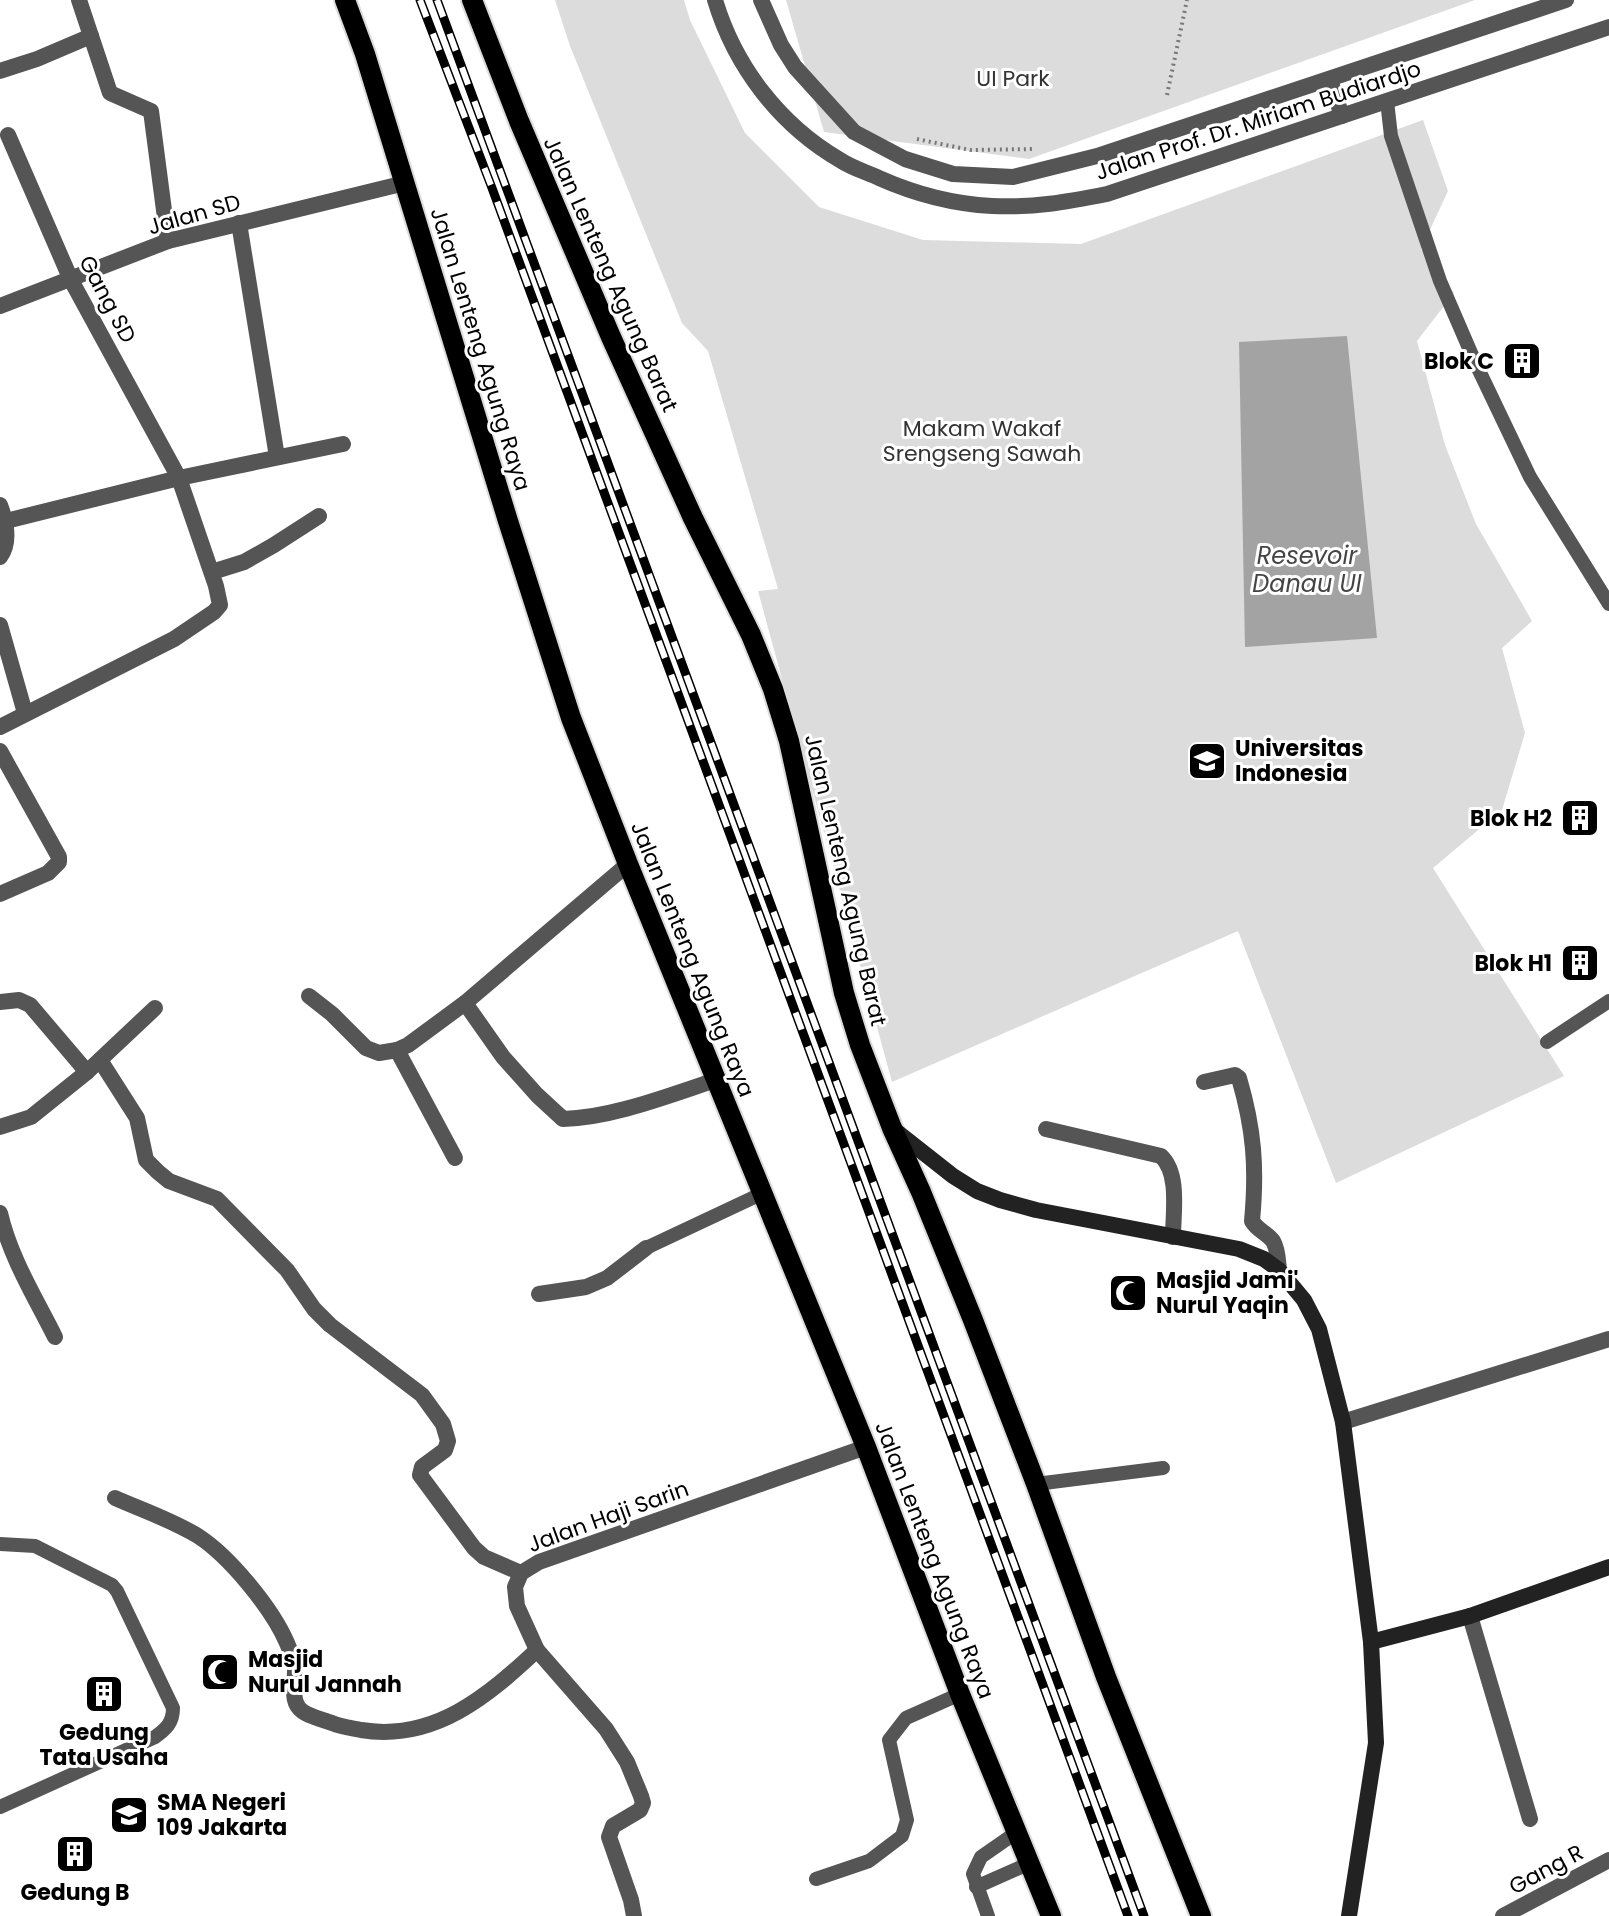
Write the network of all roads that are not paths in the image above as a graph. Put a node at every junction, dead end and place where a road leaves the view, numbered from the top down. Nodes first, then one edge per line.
1 (79, 0) edge
2 (345, 0) edge
3 (472, 0) edge
4 (715, 0) edge
5 (761, 0) edge
6 (1566, 0) edge
7 (1609, 27) edge
8 (91, 36) junction
9 (0, 71) edge
10 (1330, 80) junction
11 (1387, 101) junction
12 (1342, 116) junction
13 (8, 135) dead end
14 (405, 183) junction
15 (239, 223) junction
16 (168, 241) junction
17 (71, 280) junction
18 (0, 306) edge
19 (343, 444) dead end
20 (277, 457) junction
21 (179, 478) junction
22 (3, 513) edge
23 (319, 516) dead end
24 (0, 557) edge
25 (212, 572) junction
26 (1609, 604) edge
27 (0, 625) edge
28 (25, 713) junction
29 (0, 727) edge
30 (0, 751) edge
31 (628, 864) junction
32 (0, 894) edge
33 (309, 996) dead end
34 (1609, 1001) edge
35 (0, 1002) edge
36 (465, 1003) junction
37 (155, 1008) dead end
38 (1547, 1042) dead end
39 (397, 1050) junction
40 (100, 1060) junction
41 (87, 1072) junction
42 (716, 1080) junction
43 (1204, 1082) dead end
44 (0, 1127) edge
45 (892, 1128) junction
46 (1046, 1129) dead end
47 (455, 1158) dead end
48 (763, 1193) junction
49 (0, 1213) edge
50 (1173, 1237) junction
51 (646, 1248) joint
52 (1279, 1270) junction
53 (539, 1294) dead end
54 (55, 1337) dead end
55 (1609, 1339) edge
56 (1343, 1422) junction
57 (866, 1447) junction
58 (1163, 1468) dead end
59 (1036, 1484) junction
60 (115, 1498) dead end
61 (0, 1544) edge
62 (1609, 1567) edge
63 (521, 1573) junction
64 (1470, 1616) junction
65 (1371, 1642) junction
66 (537, 1650) junction
67 (960, 1694) junction
68 (0, 1807) edge
69 (1530, 1819) dead end
70 (1017, 1832) junction
71 (1609, 1860) edge
72 (1030, 1863) junction
73 (816, 1879) dead end
74 (976, 1887) junction
75 (634, 1916) edge
76 (988, 1916) edge
77 (1051, 1916) edge
78 (1201, 1916) edge
79 (1349, 1916) edge
80 (1503, 1916) edge

1 - 8 street
2 - 14 main road, Jalan Lenteng Agung Raya
3 - 45 main road, Jalan Lenteng Agung Barat
4 - 12 street, Jalan Prof. Dr. Miriam Budiardjo
5 - 10 street, Jalan Prof. Dr. Miriam Budiardjo
6 - 10 street, Jalan Prof. Dr. Miriam Budiardjo
7 - 11 street, Jalan Prof. Dr. Miriam Budiardjo
8 - 9 street
8 - 16 street
10 - 12 street
11 - 12 street, Jalan Prof. Dr. Miriam Budiardjo
11 - 26 lane
13 - 17 street, Gang SD
14 - 15 street, Jalan SD
14 - 31 main road, Jalan Lenteng Agung Raya
15 - 16 street, Jalan SD
15 - 20 street
16 - 17 street, Jalan SD
17 - 18 street, Jalan SD
17 - 21 street, Gang SD
19 - 20 street
20 - 21 street
21 - 22 street
21 - 25 street, Gang SD
22 - 24 street
23 - 25 street
25 - 28 street, Gang SD
27 - 28 street
28 - 29 street, Gang SD
30 - 32 street
31 - 36 street
31 - 42 main road, Jalan Lenteng Agung Raya
33 - 39 street
34 - 38 lane
35 - 41 street
36 - 39 street
36 - 42 street
37 - 40 street
39 - 47 street
40 - 41 street
40 - 63 street
41 - 44 street
42 - 48 main road, Jalan Lenteng Agung Raya
43 - 52 street
45 - 50 main road
45 - 59 main road
46 - 50 street
48 - 51 lane
48 - 57 main road, Jalan Lenteng Agung Raya
49 - 54 street
50 - 52 main road
51 - 53 street
52 - 56 main road
55 - 56 street
56 - 65 main road
57 - 63 street, Jalan Haji Sarin
57 - 67 main road, Jalan Lenteng Agung Raya
58 - 59 lane
59 - 78 main road
60 - 66 street
61 - 68 lane
62 - 64 main road
63 - 66 street, Jalan Haji Sarin
64 - 65 main road
64 - 69 street
65 - 79 main road
66 - 75 street, Jalan Haji Sarin
67 - 70 main road, Jalan Lenteng Agung Raya
67 - 73 lane
70 - 72 main road, Jalan Lenteng Agung Raya
70 - 74 lane
71 - 80 street, Gang R
72 - 74 lane
72 - 77 main road, Jalan Lenteng Agung Raya
74 - 76 lane

